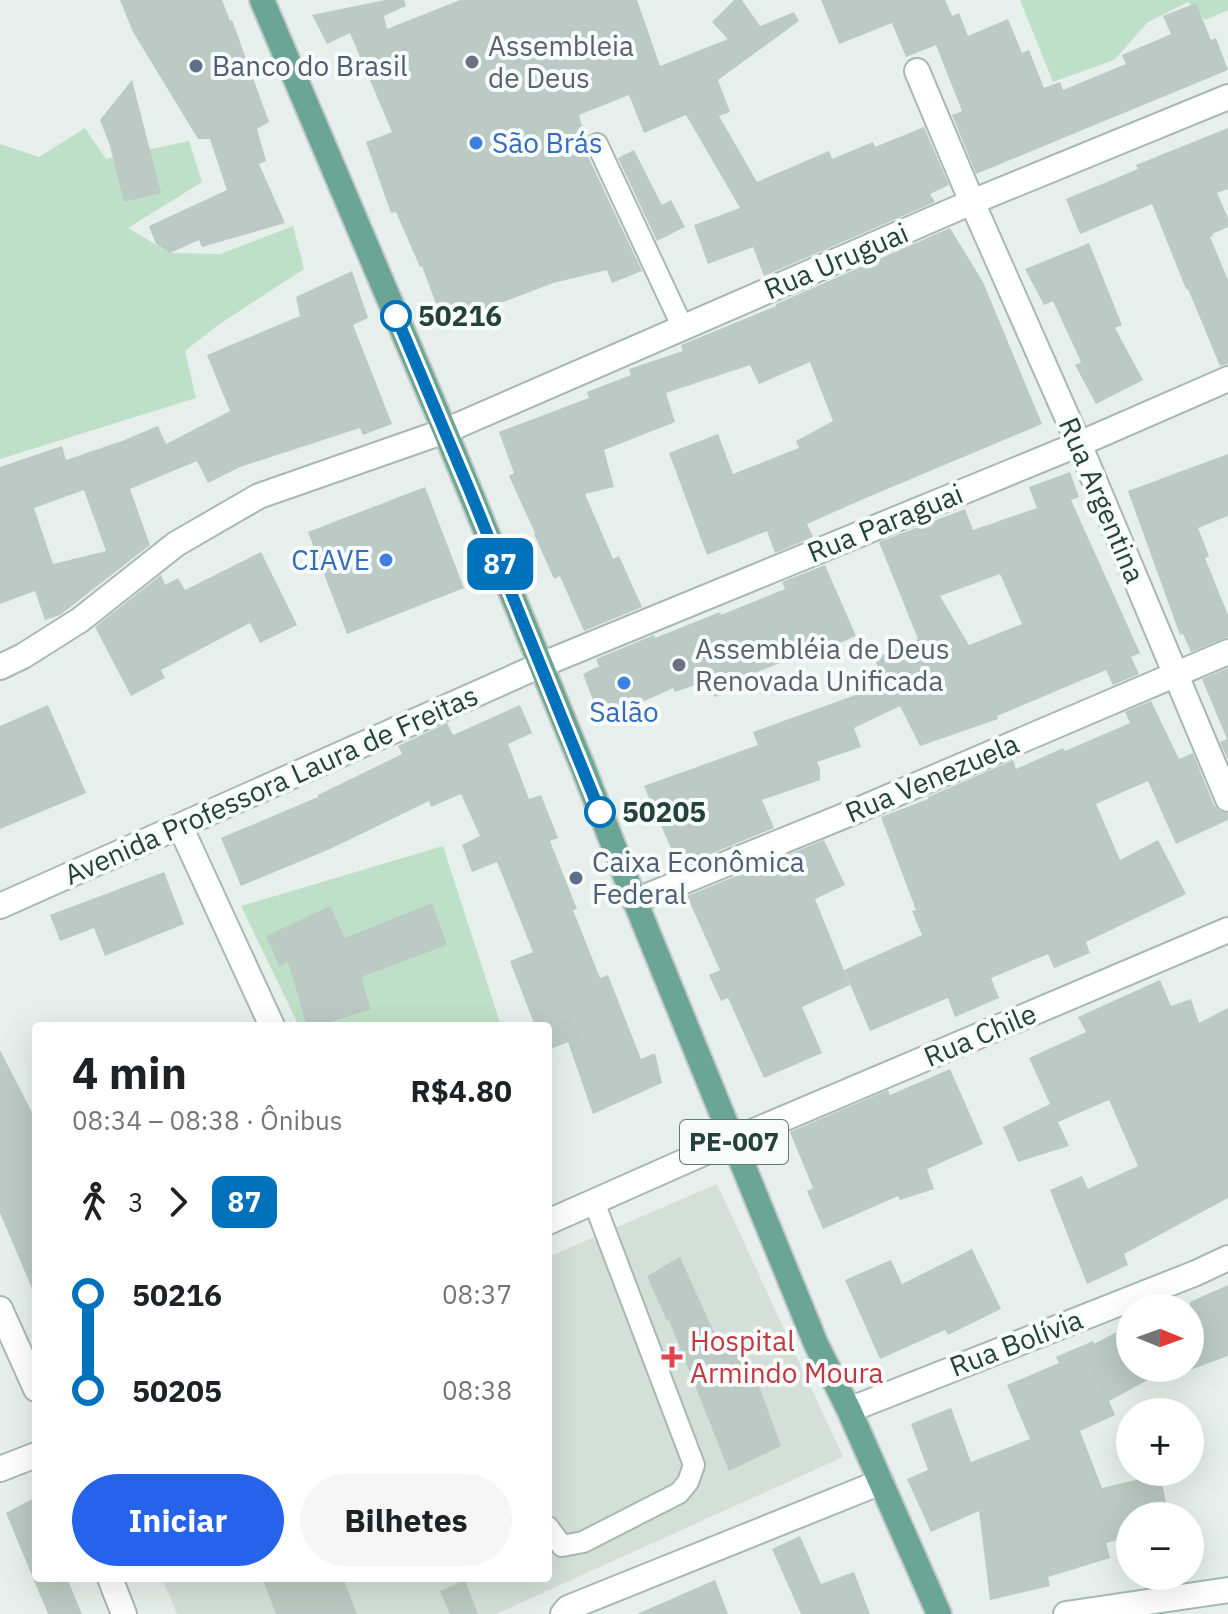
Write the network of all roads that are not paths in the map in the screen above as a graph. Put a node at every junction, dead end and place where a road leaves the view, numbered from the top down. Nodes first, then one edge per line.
1 (262, 0) edge
2 (917, 71) dead end
3 (1228, 97) edge
4 (597, 144) dead end
5 (972, 202) junction
6 (683, 328) junction
7 (1228, 379) edge
8 (445, 431) junction
9 (1079, 444) junction
10 (1228, 652) edge
11 (541, 665) junction
12 (0, 667) edge
13 (1176, 673) junction
14 (1228, 799) edge
15 (180, 826) junction
16 (635, 901) junction
17 (0, 906) edge
18 (1228, 930) edge
19 (270, 1022) edge
20 (733, 1140) junction
21 (594, 1202) junction
22 (552, 1220) edge
23 (1228, 1258) edge
24 (0, 1309) edge
25 (32, 1380) edge
26 (849, 1410) junction
27 (32, 1457) edge
28 (0, 1469) edge
29 (881, 1482) junction
30 (552, 1532) edge
31 (112, 1582) edge
32 (1228, 1590) edge
33 (124, 1614) edge
34 (563, 1614) edge
35 (939, 1614) edge
36 (1066, 1614) edge

1 - 8 main road, PE-007
2 - 5 street, Rua Argentina
3 - 5 street, Rua Uruguai
4 - 6 lane
5 - 6 street, Rua Uruguai
5 - 9 street, Rua Argentina
6 - 8 street, Rua Uruguai
7 - 9 street, Rua Paraguai
8 - 11 main road, PE-007
8 - 12 street, Rua Uruguai
9 - 11 street, Rua Paraguai
9 - 13 street, Rua Argentina
10 - 13 street, Rua Venezuela
11 - 15 street, Avenida Professora Laura de Freitas
11 - 16 main road, PE-007
13 - 14 street, Rua Argentina
13 - 16 street, Rua Venezuela
15 - 17 street, Avenida Professora Laura de Freitas
15 - 19 street
16 - 20 main road, PE-007
18 - 20 street, Rua Chile
20 - 21 street, Rua Chile
20 - 26 main road, PE-007
21 - 22 street, Rua Chile
21 - 30 lane
23 - 26 street, Rua Bolívia
24 - 25 street
26 - 29 main road, PE-007
27 - 28 street
29 - 34 street
29 - 35 main road, PE-007
31 - 33 street
32 - 36 street

